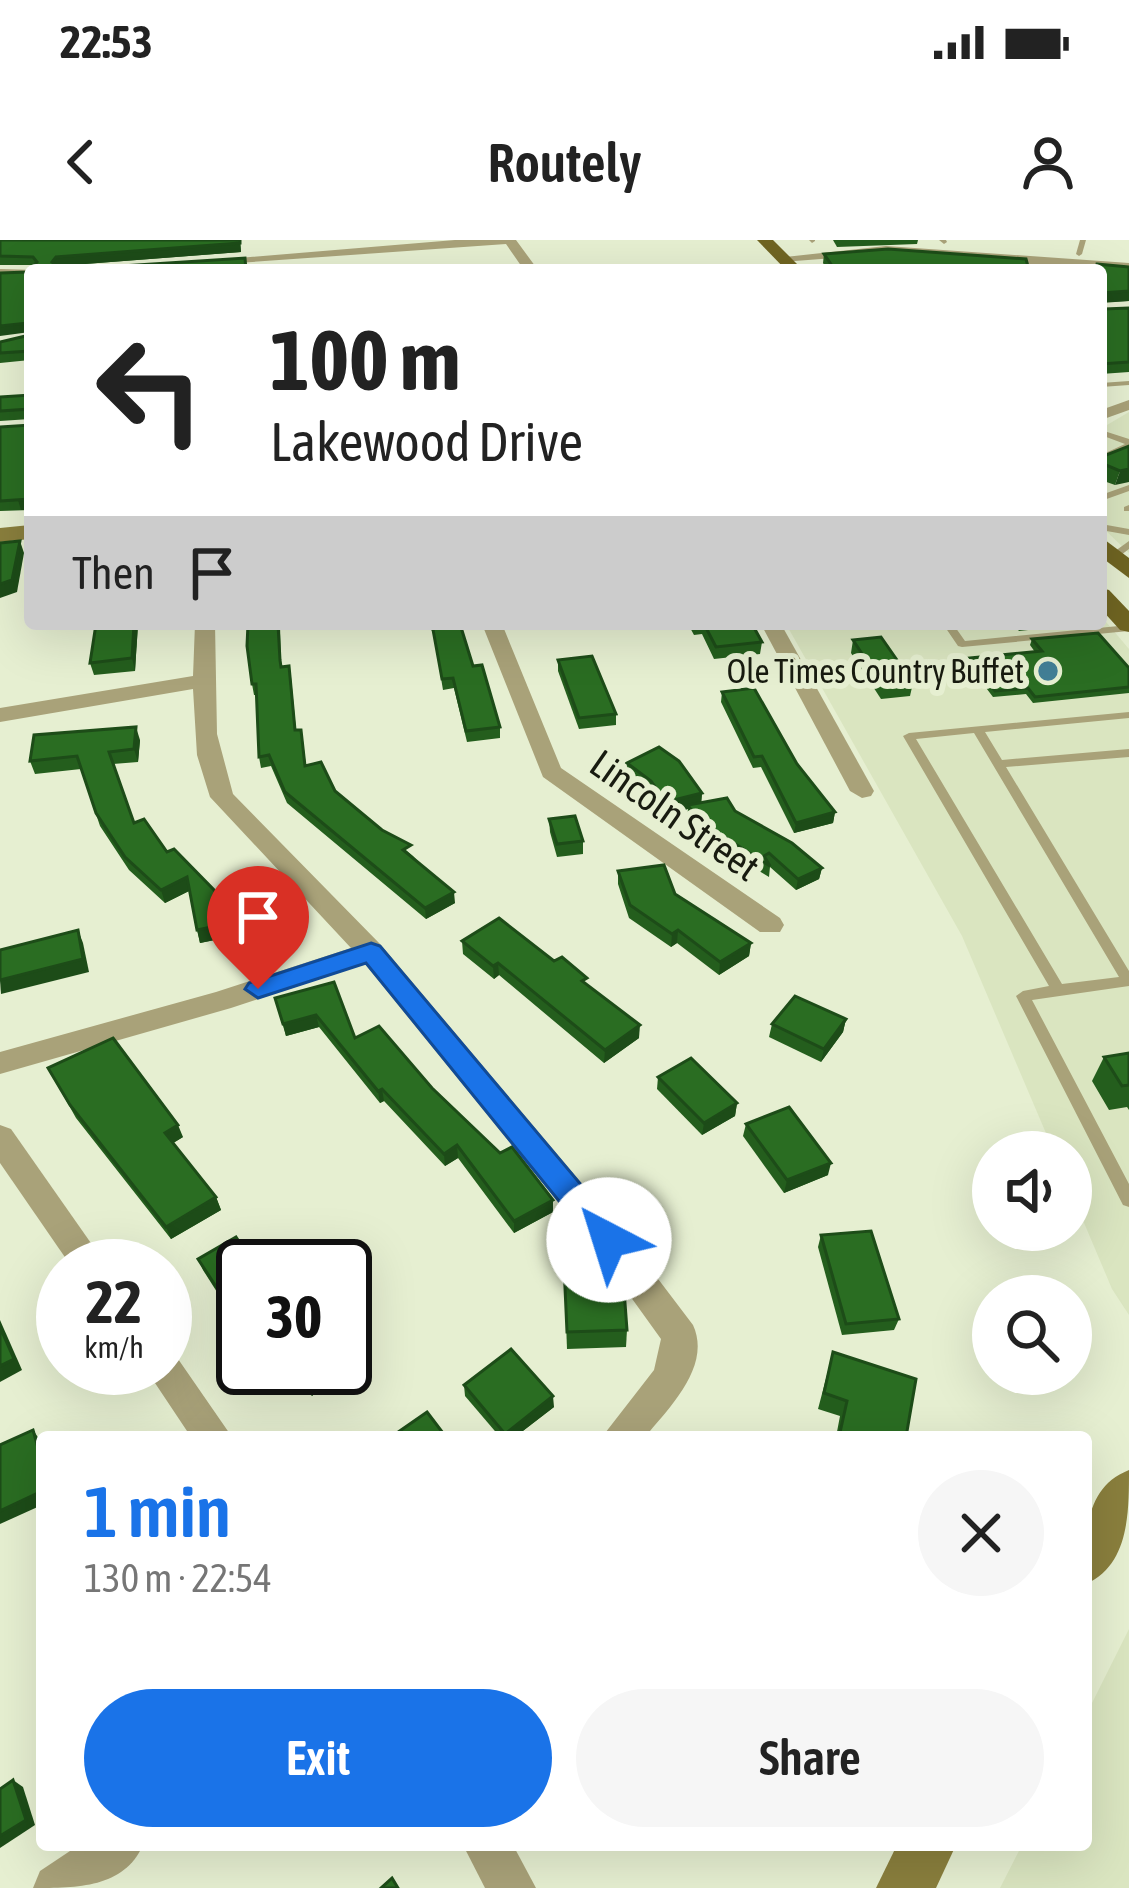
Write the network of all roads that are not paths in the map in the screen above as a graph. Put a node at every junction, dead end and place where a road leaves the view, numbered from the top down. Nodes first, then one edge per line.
1 (275, 240) edge
2 (510, 240) edge
3 (764, 240) edge
4 (1083, 240) edge
5 (1079, 254) dead end
6 (184, 262) edge
7 (279, 263) edge
8 (789, 264) edge
9 (1086, 264) edge
10 (1107, 602) edge
11 (1129, 626) edge
12 (205, 630) edge
13 (494, 630) edge
14 (774, 630) edge
15 (952, 630) edge
16 (1092, 630) edge
17 (206, 680) junction
18 (0, 715) edge
19 (1129, 715) edge
20 (979, 730) junction
21 (1129, 753) edge
22 (999, 764) junction
23 (862, 791) dead end
24 (770, 926) dead end
25 (371, 952) junction
26 (1058, 990) junction
27 (0, 1063) edge
28 (0, 1138) edge
29 (1129, 1200) edge
30 (71, 1239) edge
31 (183, 1395) edge
32 (209, 1431) edge
33 (626, 1431) edge
34 (1129, 1493) edge
35 (1092, 1551) edge
36 (112, 1851) edge
37 (490, 1851) edge
38 (57, 1888) edge
39 (512, 1888) edge

1 - 7 street
2 - 7 street
3 - 8 main road
4 - 5 lane
6 - 7 street
8 - 9 street
10 - 11 main road
12 - 17 street
13 - 24 street, Lincoln Street
14 - 23 street
15 - 16 lane
17 - 18 street
17 - 25 street
19 - 20 lane
20 - 22 lane
20 - 26 lane
21 - 22 lane
22 - 26 lane
25 - 27 street
25 - 33 street
26 - 29 lane
28 - 30 street
31 - 32 street
34 - 35 street
36 - 38 street
37 - 39 street

